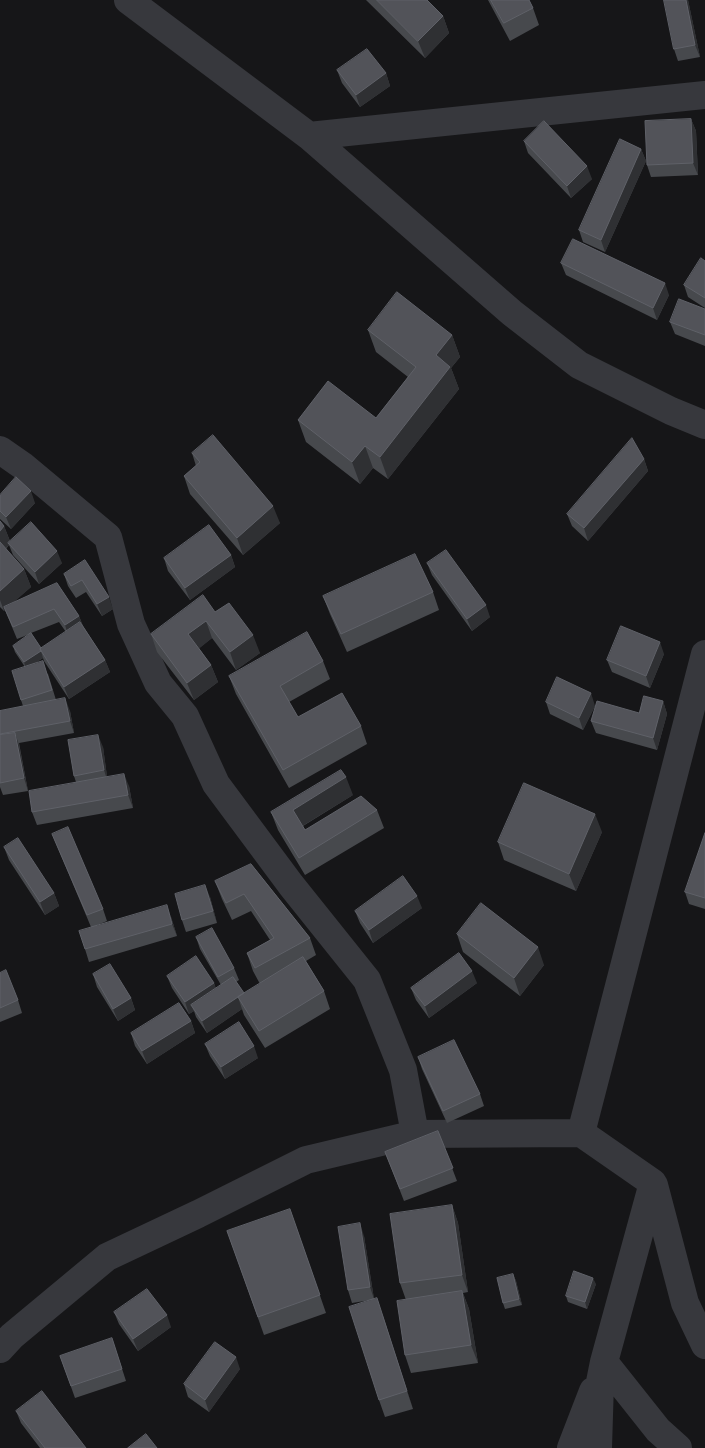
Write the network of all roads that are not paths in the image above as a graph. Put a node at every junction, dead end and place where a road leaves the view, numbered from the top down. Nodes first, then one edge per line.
1 (128, 0) edge
2 (705, 95) edge
3 (308, 136) junction
4 (705, 424) edge
5 (0, 450) edge
6 (705, 654) edge
7 (581, 1133) junction
8 (415, 1134) junction
9 (653, 1183) junction
10 (705, 1344) edge
11 (0, 1349) edge
12 (604, 1362) junction
13 (571, 1448) edge
14 (598, 1448) edge
15 (678, 1448) edge

1 - 3 street
2 - 3 street
3 - 4 street
5 - 8 street
6 - 7 street
7 - 8 street
7 - 9 street
8 - 11 street
9 - 10 street
9 - 12 street
12 - 13 street
12 - 14 street
12 - 15 street

